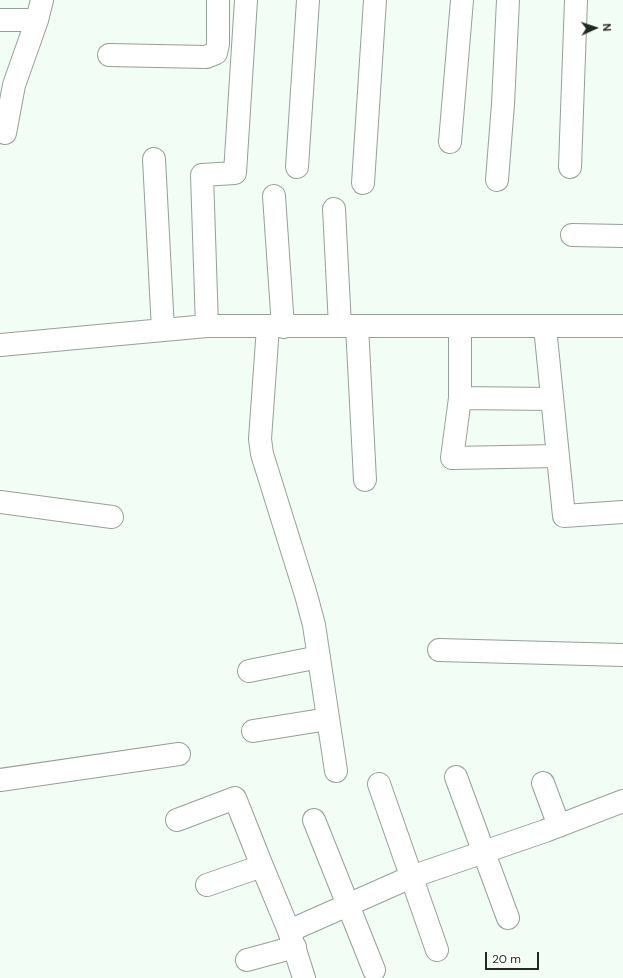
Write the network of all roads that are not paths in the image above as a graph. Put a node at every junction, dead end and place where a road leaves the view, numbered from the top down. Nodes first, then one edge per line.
1 (218, 0) edge
2 (246, 0) edge
3 (308, 0) edge
4 (375, 0) edge
5 (462, 0) edge
6 (508, 0) edge
7 (576, 0) edge
8 (40, 10) edge
9 (0, 20) edge
10 (109, 55) dead end
11 (7, 85) edge
12 (5, 133) dead end
13 (450, 142) dead end
14 (154, 159) dead end
15 (297, 167) dead end
16 (570, 167) dead end
17 (497, 180) dead end
18 (363, 183) dead end
19 (274, 196) dead end
20 (334, 209) dead end
21 (572, 235) dead end
22 (623, 236) edge
23 (207, 326) junction
24 (348, 326) junction
25 (460, 326) junction
26 (623, 326) edge
27 (276, 327) junction
28 (545, 327) junction
29 (163, 330) junction
30 (0, 345) edge
31 (460, 398) junction
32 (552, 399) junction
33 (558, 456) junction
34 (366, 480) dead end
35 (0, 502) edge
36 (623, 512) edge
37 (112, 517) dead end
38 (439, 650) dead end
39 (623, 656) edge
40 (318, 657) junction
41 (249, 670) dead end
42 (328, 719) junction
43 (253, 731) dead end
44 (179, 754) dead end
45 (336, 771) dead end
46 (456, 777) dead end
47 (0, 780) edge
48 (543, 783) dead end
49 (379, 784) dead end
50 (623, 801) edge
51 (178, 820) dead end
52 (314, 820) dead end
53 (559, 826) junction
54 (484, 852) junction
55 (262, 866) junction
56 (411, 877) junction
57 (207, 885) dead end
58 (349, 904) junction
59 (508, 918) dead end
60 (292, 939) junction
61 (437, 950) dead end
62 (247, 960) dead end
63 (374, 970) dead end
64 (304, 978) edge

1 - 10 street
2 - 23 street
3 - 15 street
4 - 18 street
5 - 13 street
6 - 17 street
7 - 16 street
8 - 9 street
8 - 11 street
11 - 12 street
14 - 29 street
19 - 27 street
20 - 24 street
21 - 22 street
23 - 27 street
23 - 29 street
24 - 25 street
24 - 27 street
24 - 34 street
25 - 28 street
25 - 31 street
26 - 28 street
27 - 40 street
28 - 32 street
29 - 30 street
31 - 32 street
31 - 33 street
32 - 33 street
33 - 36 street
35 - 37 street
38 - 39 street
40 - 41 street
40 - 42 street
42 - 43 street
42 - 45 street
44 - 47 street
46 - 54 street
48 - 53 street
49 - 56 street
50 - 53 street
51 - 55 street
52 - 58 street
53 - 54 street
54 - 56 street
54 - 59 street
55 - 57 street
55 - 60 street
56 - 58 street
56 - 61 street
58 - 60 street
58 - 63 street
60 - 62 street
60 - 64 street

